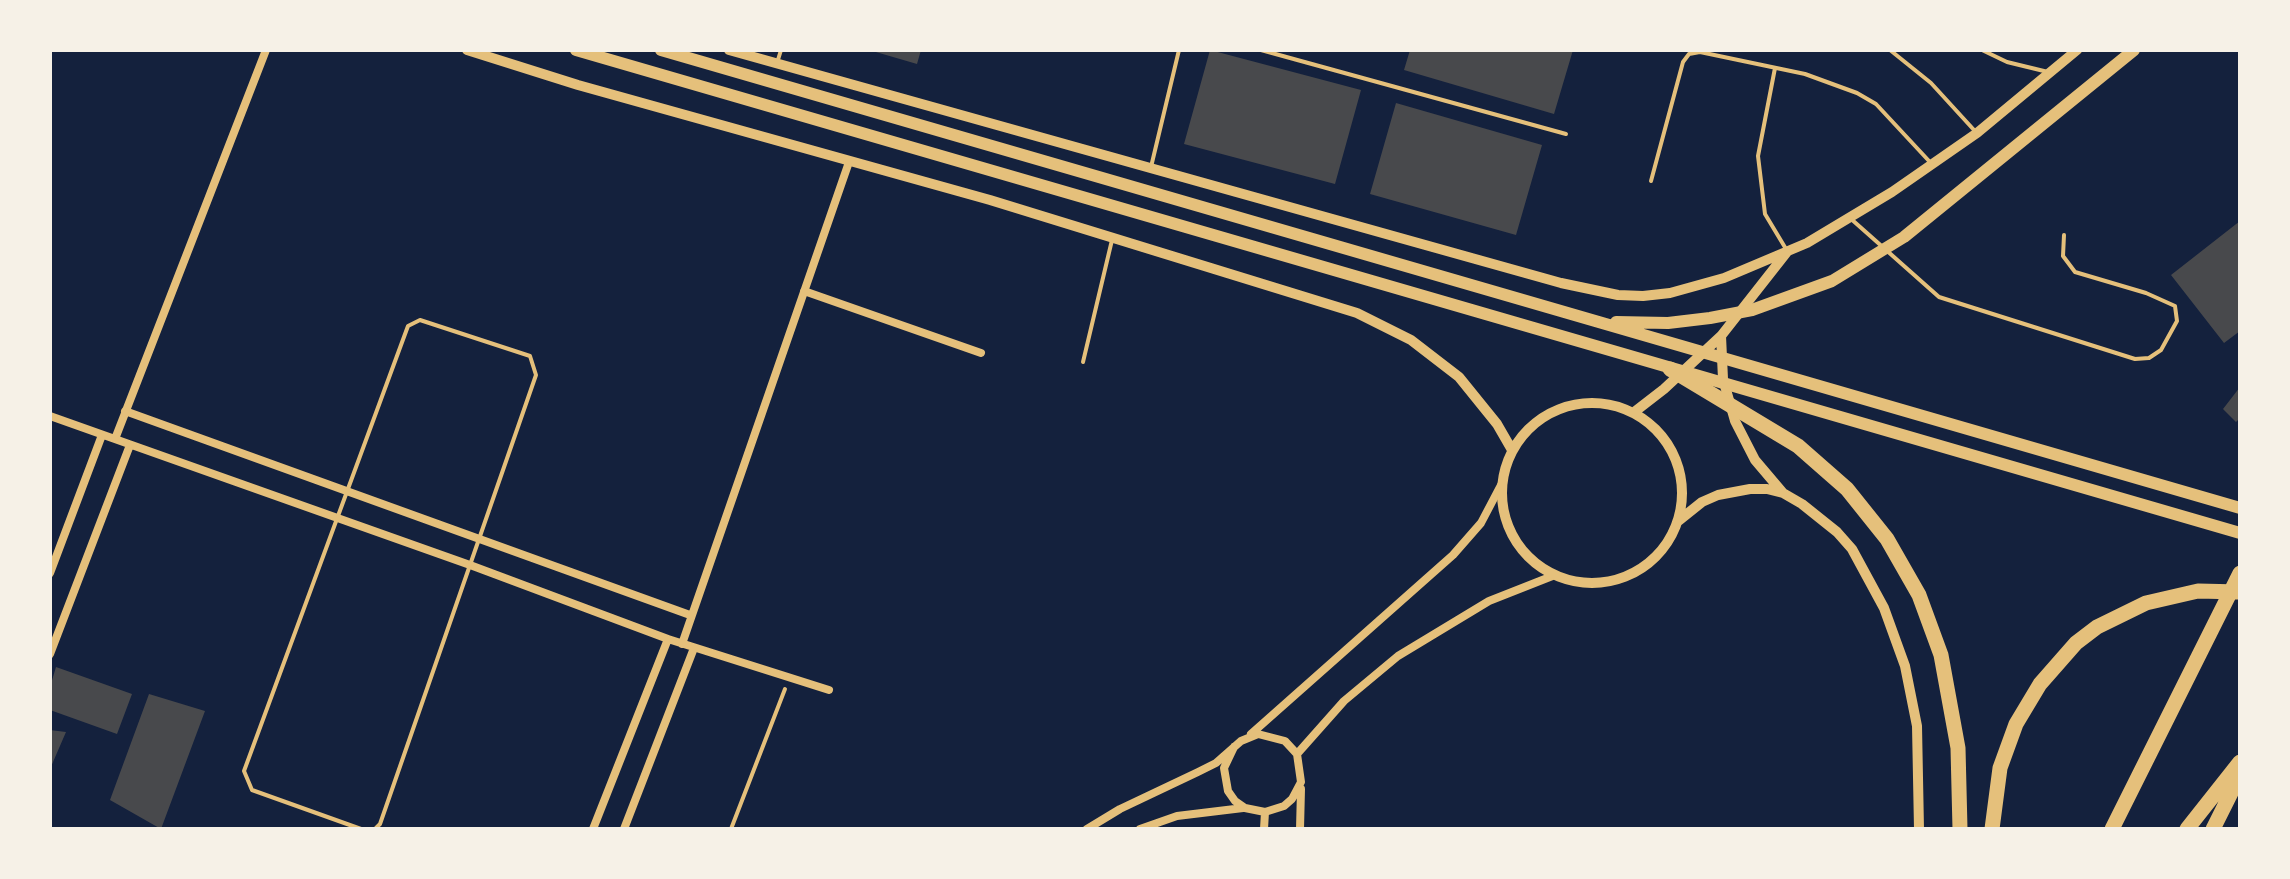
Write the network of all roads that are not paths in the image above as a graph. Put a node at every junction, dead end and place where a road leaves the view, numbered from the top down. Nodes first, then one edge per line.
1 (266, 50) edge
2 (467, 50) edge
3 (576, 50) edge
4 (661, 50) edge
5 (729, 50) edge
6 (781, 50) edge
7 (1179, 50) edge
8 (1261, 50) edge
9 (1890, 50) edge
10 (1982, 50) edge
11 (2077, 50) edge
12 (2134, 50) edge
13 (777, 63) junction
14 (1775, 68) junction
15 (2050, 72) junction
16 (1977, 133) junction
17 (1566, 134) dead end
18 (849, 162) junction
19 (1933, 164) junction
20 (1151, 168) junction
21 (1651, 181) dead end
22 (1850, 218) junction
23 (2064, 236) dead end
24 (1112, 240) junction
25 (1788, 252) junction
26 (804, 291) junction
27 (1584, 319) junction
28 (1720, 336) junction
29 (981, 353) dead end
30 (1084, 362) dead end
31 (1670, 369) junction
32 (126, 411) junction
33 (1633, 412) junction
34 (50, 416) edge
35 (102, 435) junction
36 (115, 439) junction
37 (130, 445) junction
38 (1512, 450) junction
39 (1502, 485) junction
40 (347, 491) junction
41 (1783, 493) junction
42 (2240, 508) edge
43 (337, 518) junction
44 (1676, 523) junction
45 (2240, 533) edge
46 (479, 539) junction
47 (470, 565) junction
48 (2240, 572) edge
49 (50, 573) edge
50 (1555, 575) junction
51 (2240, 592) edge
52 (690, 615) junction
53 (668, 639) junction
54 (682, 644) junction
55 (694, 648) junction
56 (50, 654) edge
57 (829, 690) dead end
58 (1249, 736) junction
59 (1234, 747) junction
60 (1297, 754) junction
61 (2240, 762) edge
62 (2240, 775) edge
63 (1301, 782) junction
64 (1245, 808) junction
65 (1264, 812) junction
66 (361, 829) edge
67 (375, 829) edge
68 (592, 829) edge
69 (624, 829) edge
70 (1087, 829) edge
71 (1140, 829) edge
72 (1264, 829) edge
73 (1300, 829) edge
74 (1919, 829) edge
75 (1960, 829) edge
76 (1992, 829) edge
77 (2112, 829) edge
78 (2187, 829) edge
79 (2213, 829) edge

1 - 32 street
2 - 18 street
3 - 31 main road
4 - 27 main road
5 - 13 street
6 - 13 lane
7 - 20 lane
8 - 17 lane
9 - 16 lane
10 - 15 lane
11 - 15 street
12 - 27 main road
13 - 20 street
14 - 19 lane
14 - 21 lane
14 - 25 lane
15 - 16 street
16 - 19 street
18 - 24 street
18 - 26 street
19 - 22 street
20 - 25 street
22 - 23 lane
22 - 25 street
24 - 30 lane
24 - 38 street
25 - 28 street
26 - 29 street
26 - 52 street
27 - 42 main road
28 - 33 street
28 - 41 street
31 - 45 main road
31 - 75 highway
32 - 36 street
32 - 40 street
33 - 38 street
33 - 44 street
34 - 35 street
35 - 36 street
35 - 49 street
36 - 37 street
37 - 43 street
37 - 56 street
38 - 39 street
39 - 50 street
39 - 58 street
40 - 43 lane
40 - 46 street
40 - 46 lane
41 - 44 street
41 - 74 street
43 - 47 street
43 - 66 lane
44 - 50 street
46 - 47 lane
46 - 52 street
47 - 53 street
47 - 67 lane
48 - 77 highway
50 - 60 street
51 - 76 highway
52 - 54 street
53 - 54 street
53 - 68 street
54 - 55 street
55 - 57 street
55 - 69 street
58 - 59 street
58 - 60 street
59 - 64 street
59 - 70 street
60 - 63 street
61 - 78 highway
62 - 79 highway
63 - 65 street
63 - 73 street
64 - 65 street
64 - 71 street
65 - 72 street

